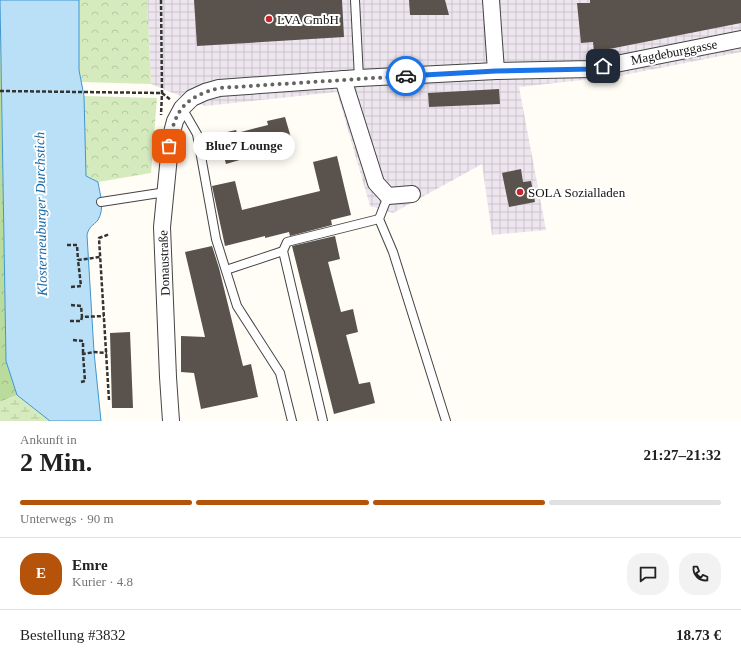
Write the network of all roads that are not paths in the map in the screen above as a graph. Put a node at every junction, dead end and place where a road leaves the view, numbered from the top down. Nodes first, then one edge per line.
1 (355, 0) edge
2 (491, 0) edge
3 (741, 39) edge
4 (496, 71) junction
5 (359, 78) junction
6 (343, 79) junction
7 (182, 108) junction
8 (166, 192) junction
9 (412, 194) dead end
10 (388, 196) junction
11 (101, 202) dead end
12 (379, 219) junction
13 (283, 251) junction
14 (226, 270) junction
15 (171, 421) edge
16 (292, 421) edge
17 (323, 421) edge
18 (446, 421) edge

1 - 5 lane
2 - 4 street
3 - 4 street, Magdeburggasse
4 - 5 street, Magdeburggasse
5 - 6 street, Magdeburggasse
6 - 7 street, Magdeburggasse
6 - 10 street
7 - 8 street, Donaustraße
7 - 14 lane
8 - 11 lane
8 - 15 street, Donaustraße
9 - 10 street
10 - 12 lane
12 - 13 lane
12 - 18 lane
13 - 14 lane
13 - 17 lane
14 - 16 lane

